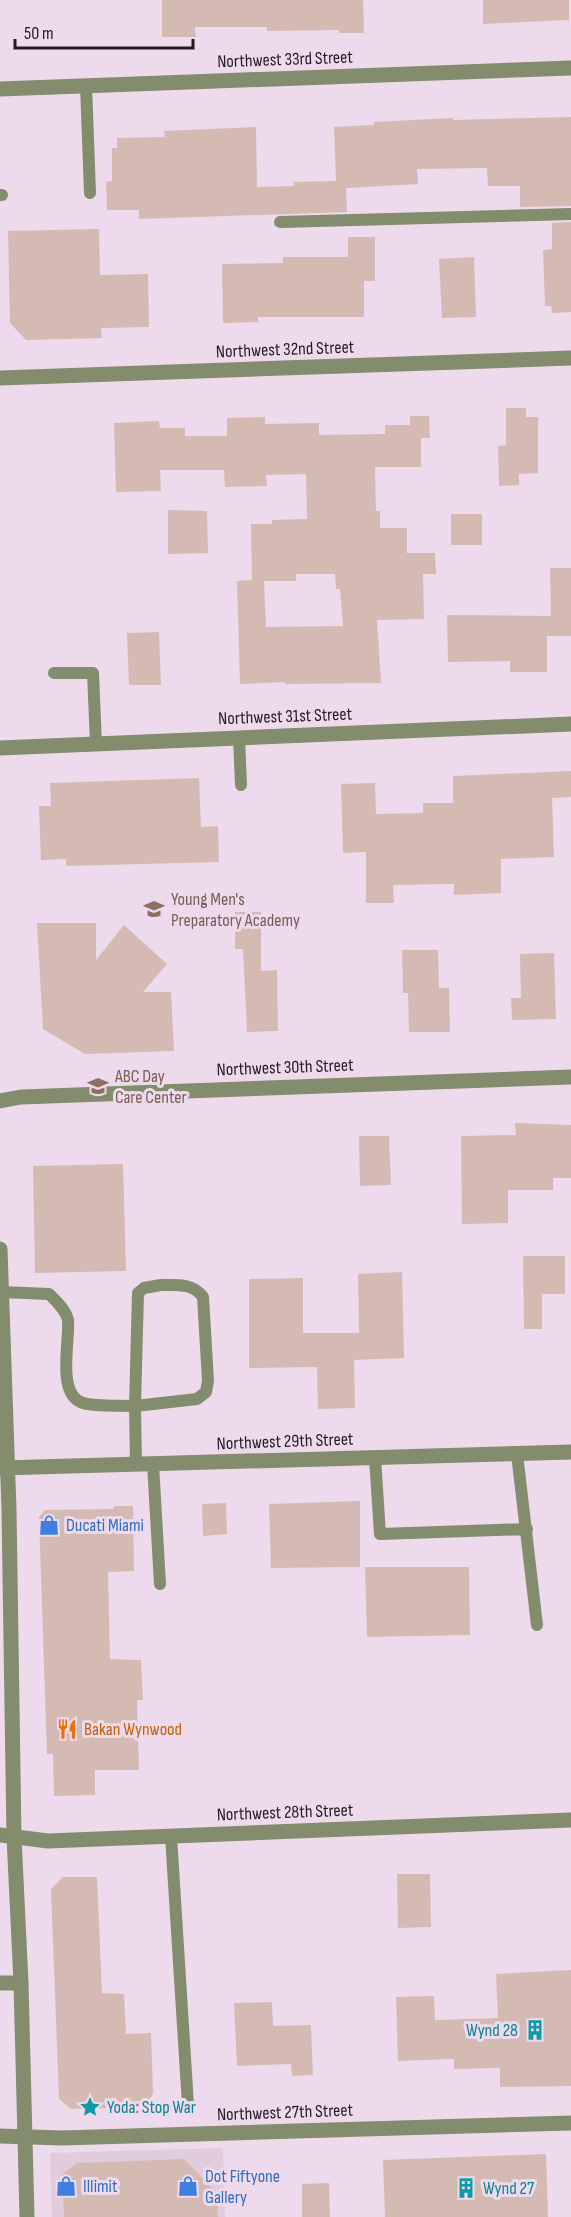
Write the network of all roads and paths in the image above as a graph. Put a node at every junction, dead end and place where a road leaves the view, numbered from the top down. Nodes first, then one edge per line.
1 (571, 68) edge
2 (86, 85) junction
3 (0, 89) edge
4 (90, 193) dead end
5 (571, 214) edge
6 (280, 222) dead end
7 (571, 358) edge
8 (0, 378) edge
9 (54, 674) dead end
10 (571, 724) edge
11 (239, 738) junction
12 (96, 744) junction
13 (0, 748) edge
14 (241, 785) dead end
15 (571, 1077) edge
16 (0, 1101) edge
17 (0, 1249) edge
18 (1, 1292) edge
19 (135, 1406) junction
20 (571, 1452) edge
21 (517, 1454) junction
22 (375, 1458) junction
23 (136, 1464) junction
24 (153, 1464) junction
25 (4, 1468) edge
26 (527, 1529) junction
27 (160, 1584) dead end
28 (537, 1626) dead end
29 (571, 1820) edge
30 (7, 1836) edge
31 (171, 1836) junction
32 (0, 1983) edge
33 (21, 1983) junction
34 (188, 2105) dead end
35 (571, 2123) edge
36 (0, 2136) edge
37 (25, 2137) junction
38 (27, 2217) edge

1 - 2 street, Northwest 33rd Street
2 - 3 street, Northwest 33rd Street
2 - 4 lane
5 - 6 lane
7 - 8 street, Northwest 32nd Street
9 - 12 lane
10 - 11 street, Northwest 31st Street
11 - 12 street, Northwest 31st Street
11 - 14 lane
12 - 13 street, Northwest 31st Street
15 - 16 street, Northwest 30th Street
17 - 18 street
18 - 19 lane
18 - 25 street
19 - 19 lane
19 - 23 lane
20 - 21 street, Northwest 29th Street
21 - 22 street, Northwest 29th Street
21 - 26 lane
22 - 24 street, Northwest 29th Street
22 - 26 lane
23 - 24 street, Northwest 29th Street
23 - 25 street, Northwest 29th Street
24 - 27 lane
25 - 30 street
26 - 28 lane
29 - 31 street, Northwest 28th Street
30 - 31 street, Northwest 28th Street
30 - 33 street
31 - 34 lane
32 - 33 street
33 - 37 street
35 - 37 street, Northwest 27th Street
36 - 37 street, Northwest 27th Street
37 - 38 street

